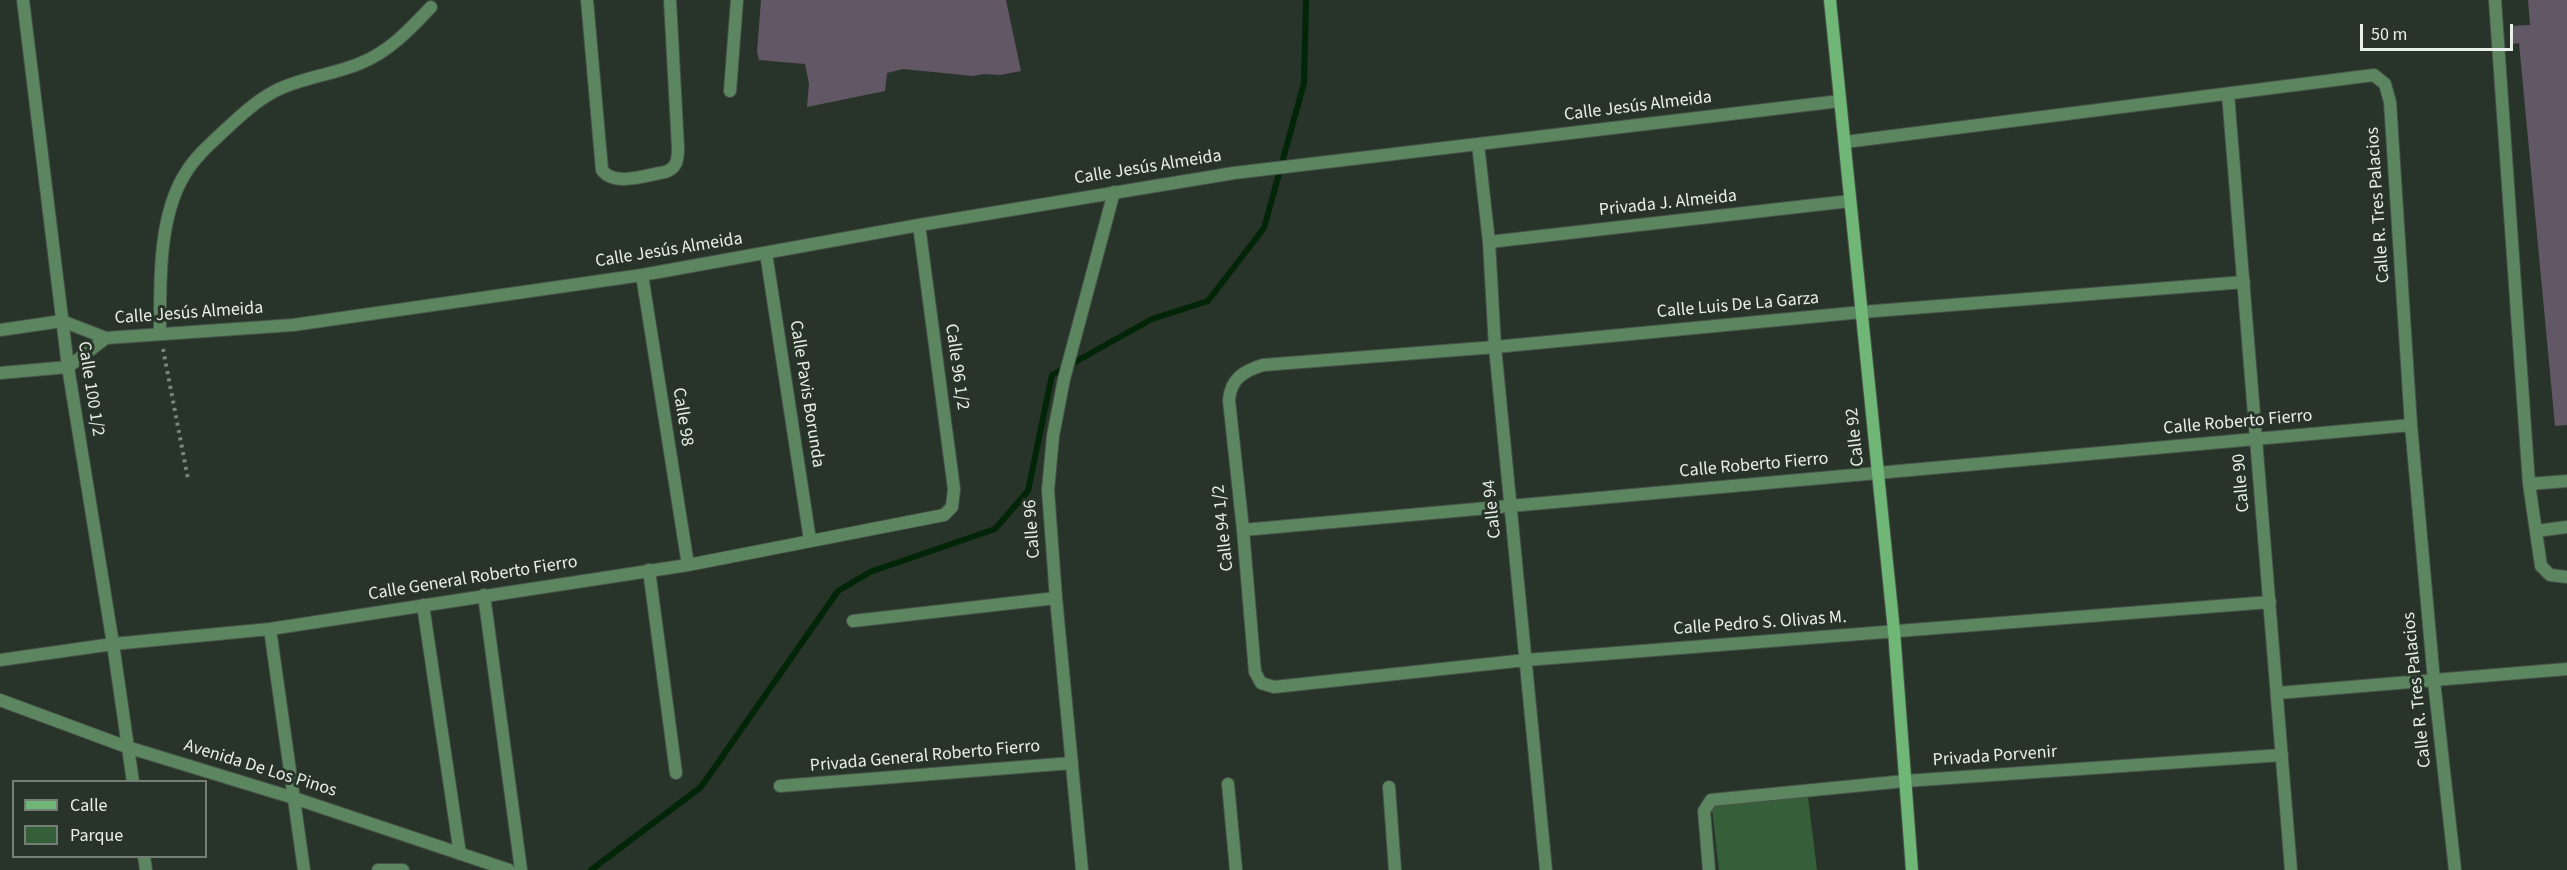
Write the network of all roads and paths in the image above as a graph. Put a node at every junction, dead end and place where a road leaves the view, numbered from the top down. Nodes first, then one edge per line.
1 (23, 0) edge
2 (588, 0) edge
3 (670, 0) edge
4 (737, 0) edge
5 (1830, 0) edge
6 (2495, 0) edge
7 (431, 7) dead end
8 (730, 91) dead end
9 (2228, 94) junction
10 (1840, 101) junction
11 (1845, 142) junction
12 (1478, 144) junction
13 (1114, 192) junction
14 (1851, 201) junction
15 (919, 225) junction
16 (1489, 242) junction
17 (766, 253) junction
18 (642, 275) junction
19 (2244, 282) junction
20 (1862, 312) junction
21 (62, 321) junction
22 (0, 330) edge
23 (160, 334) junction
24 (106, 338) junction
25 (1495, 347) junction
26 (68, 367) junction
27 (0, 373) edge
28 (1239, 376) joint
29 (2411, 426) junction
30 (2257, 439) junction
31 (1878, 472) junction
32 (188, 479) dead end
33 (2567, 481) edge
34 (2529, 484) junction
35 (1511, 507) junction
36 (948, 513) joint
37 (2567, 527) edge
38 (1243, 530) junction
39 (2536, 531) junction
40 (810, 540) junction
41 (688, 565) junction
42 (649, 570) junction
43 (2567, 577) edge
44 (484, 595) junction
45 (1056, 598) junction
46 (2270, 602) junction
47 (423, 605) junction
48 (853, 621) dead end
49 (270, 629) junction
50 (1894, 631) junction
51 (113, 644) junction
52 (0, 660) edge
53 (1526, 660) junction
54 (2567, 669) edge
55 (1257, 679) joint
56 (2434, 681) junction
57 (2278, 693) junction
58 (0, 700) edge
59 (127, 747) junction
60 (2282, 755) junction
61 (1072, 763) junction
62 (676, 773) dead end
63 (133, 780) edge
64 (1905, 781) junction
65 (1228, 784) dead end
66 (780, 786) dead end
67 (1389, 787) dead end
68 (294, 798) junction
69 (460, 854) junction
70 (304, 870) edge
71 (378, 870) edge
72 (403, 870) edge
73 (509, 870) edge
74 (521, 870) edge
75 (1082, 870) edge
76 (1236, 870) edge
77 (1395, 870) edge
78 (1546, 870) edge
79 (1709, 870) edge
80 (1912, 870) edge
81 (2291, 870) edge
82 (2456, 870) edge

1 - 21 street, Calle 100 1/2
2 - 3 street
4 - 8 street
5 - 10 street, Calle 92
6 - 34 street
7 - 23 street
9 - 11 street, Calle R. Tres Palacios
9 - 19 street, Calle 90
9 - 29 street, Calle R. Tres Palacios
10 - 11 street, Calle 92
10 - 12 street, Calle Jesús Almeida
11 - 14 street, Calle 92
12 - 13 street, Calle Jesús Almeida
12 - 16 street, Calle 94
13 - 15 street, Calle Jesús Almeida
13 - 45 street, Calle 96
14 - 16 street, Privada J. Almeida
14 - 20 street, Calle 92
15 - 17 street, Calle Jesús Almeida
15 - 36 street, Calle 96 1/2
16 - 25 street, Calle 94
17 - 18 street, Calle Jesús Almeida
17 - 40 street, Calle Pavis Borunda
18 - 23 street, Calle Jesús Almeida
18 - 41 street, Calle 98
19 - 20 street, Calle Luis De La Garza
19 - 30 street, Calle 90
20 - 25 street, Calle Luis De La Garza
20 - 31 street, Calle 92
21 - 22 street, Calle Jesús Almeida
21 - 24 street, Calle Jesús Almeida
21 - 26 street, Calle 100 1/2
23 - 24 street, Calle Jesús Almeida
23 - 32 path
24 - 26 street, Calle Jesús Almeida
25 - 28 street, Calle Luis De La Garza
25 - 35 street, Calle 94
26 - 27 street
26 - 51 street, Calle 100 1/2
28 - 38 street, Calle 94 1/2
29 - 30 street, Calle Roberto Fierro
29 - 56 street, Calle R. Tres Palacios
30 - 31 street, Calle Roberto Fierro
30 - 46 street, Calle 90
31 - 35 street, Calle Roberto Fierro
31 - 50 street, Calle 92
33 - 34 street
34 - 39 street
35 - 38 street, Calle Roberto Fierro
35 - 53 street, Calle 94
36 - 40 street, Calle General Roberto Fierro
37 - 39 street
38 - 55 street, Calle 94 1/2
39 - 43 street
40 - 41 street, Calle General Roberto Fierro
41 - 42 street, Calle General Roberto Fierro
42 - 44 street, Calle General Roberto Fierro
42 - 62 street
44 - 47 street, Calle General Roberto Fierro
44 - 74 street
45 - 48 street
45 - 61 street, Calle 96
46 - 50 street, Calle Pedro S. Olivas M.
46 - 57 street, Calle 90
47 - 49 street, Calle General Roberto Fierro
47 - 69 street
49 - 51 street, Calle General Roberto Fierro
49 - 68 street
50 - 53 street, Calle Pedro S. Olivas M.
50 - 64 street, Calle 92
51 - 52 street, Calle General Roberto Fierro
51 - 59 street, Calle 100 1/2
53 - 55 street, Calle Pedro S. Olivas M.
53 - 78 street, Calle 94
54 - 56 street
56 - 57 street
56 - 82 street, Calle R. Tres Palacios
57 - 60 street, Calle 90
58 - 59 street, Avenida De Los Pinos
59 - 63 street, Calle 100 1/2
59 - 68 street, Avenida De Los Pinos
60 - 64 street, Privada Porvenir
60 - 81 street, Calle 90
61 - 66 street, Privada General Roberto Fierro
61 - 75 street, Calle 96
64 - 79 street, Privada Porvenir
64 - 80 street, Calle 92
65 - 76 street
67 - 77 street
68 - 69 street, Avenida De Los Pinos
68 - 70 street
69 - 73 street, Avenida De Los Pinos
71 - 72 street

